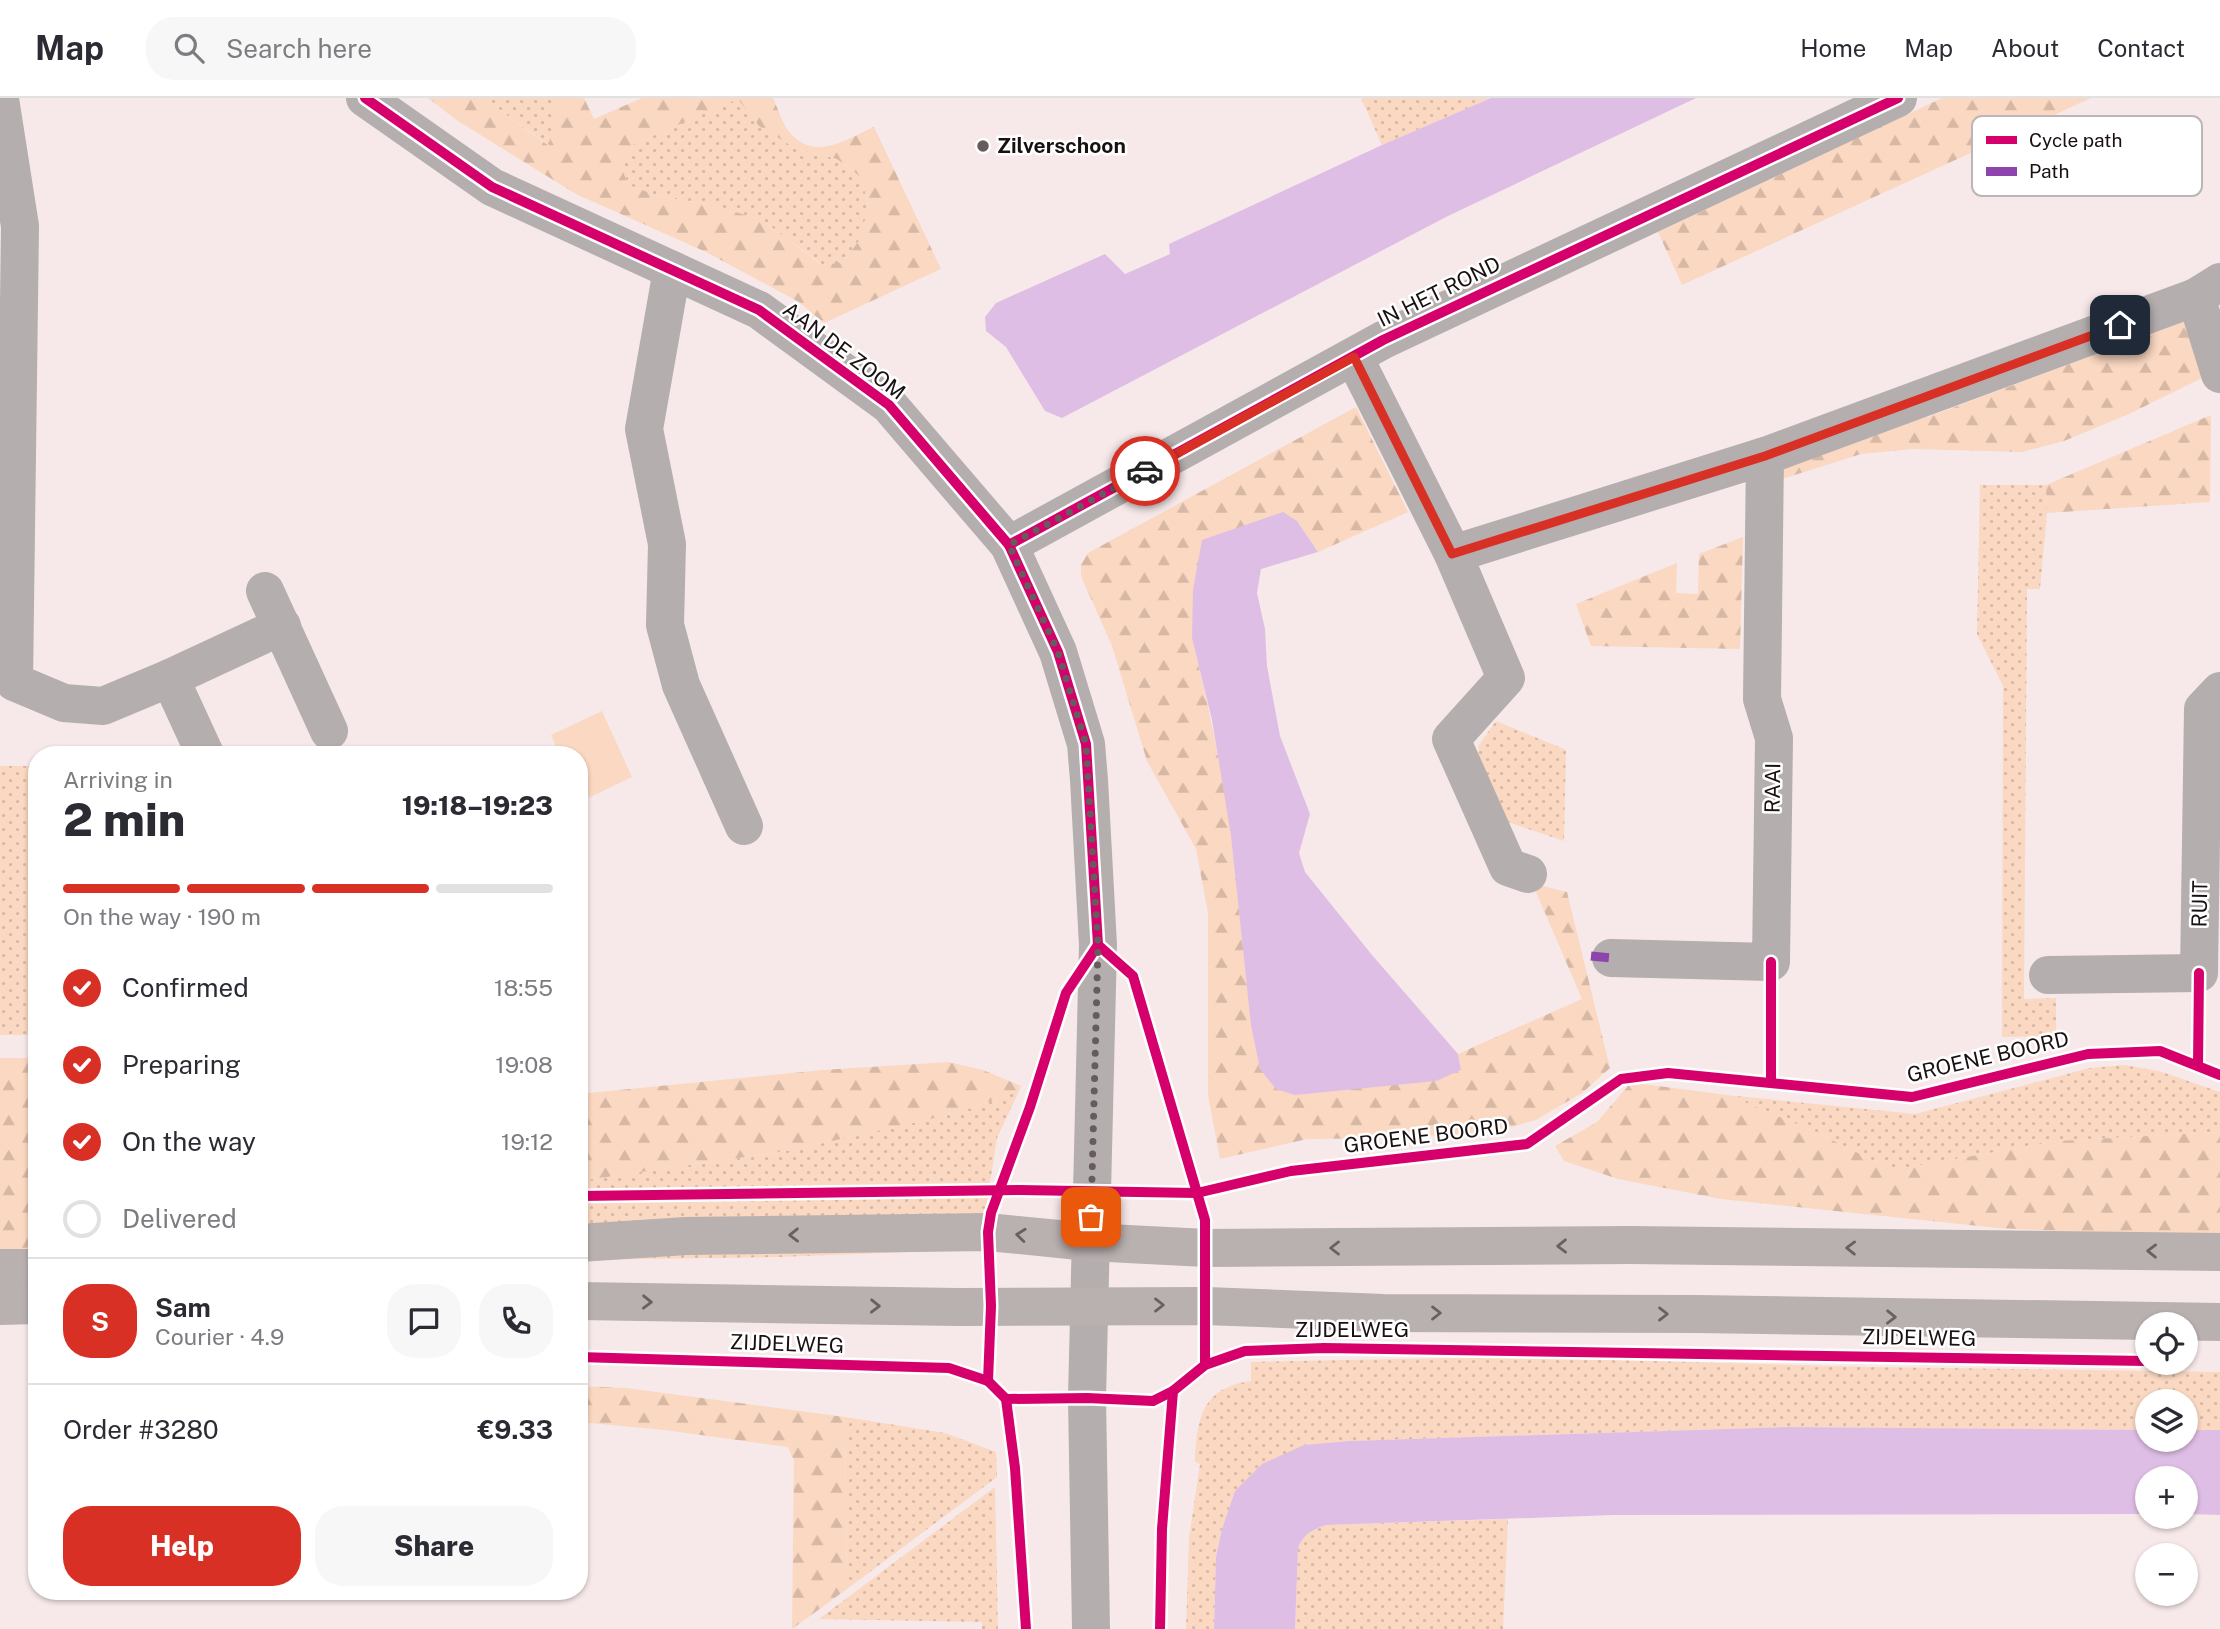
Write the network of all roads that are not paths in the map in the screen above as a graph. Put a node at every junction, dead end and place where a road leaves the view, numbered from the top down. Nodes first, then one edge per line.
1 (365, 98) edge
2 (1898, 98) edge
3 (0, 99) edge
4 (673, 270) junction
5 (2208, 289) edge
6 (1354, 357) junction
7 (2220, 374) edge
8 (1765, 456) junction
9 (8, 486) edge
10 (1009, 545) junction
11 (1452, 554) junction
12 (265, 592) dead end
13 (282, 626) junction
14 (170, 678) junction
15 (2220, 691) edge
16 (329, 731) dead end
17 (201, 746) edge
18 (744, 826) dead end
19 (1528, 874) dead end
20 (1611, 958) dead end
21 (2048, 975) dead end
22 (588, 1242) edge
23 (1089, 1242) junction
24 (2220, 1252) edge
25 (0, 1268) edge
26 (28, 1268) edge
27 (588, 1301) edge
28 (1091, 1305) junction
29 (0, 1306) edge
30 (28, 1306) edge
31 (2220, 1322) edge
32 (1091, 1629) edge

1 - 4 street, AAN DE ZOOM
2 - 6 street, IN HET ROND
3 - 9 street
4 - 10 street, AAN DE ZOOM
4 - 18 street
5 - 7 street
5 - 8 street
6 - 10 street, IN HET ROND
6 - 11 street
8 - 11 street
8 - 20 street, RAAI
9 - 14 street
10 - 23 street, AAN DE ZOOM
11 - 19 street
12 - 13 street
13 - 14 street
13 - 16 street
14 - 17 street
15 - 21 street, RUIT
23 -> 22 main road
24 -> 23 main road
23 - 28 street, AAN DE ZOOM
25 - 26 main road
27 -> 28 main road, ZIJDELWEG
28 -> 31 main road, ZIJDELWEG
28 - 32 street, AAN DE ZOOM
29 - 30 main road

